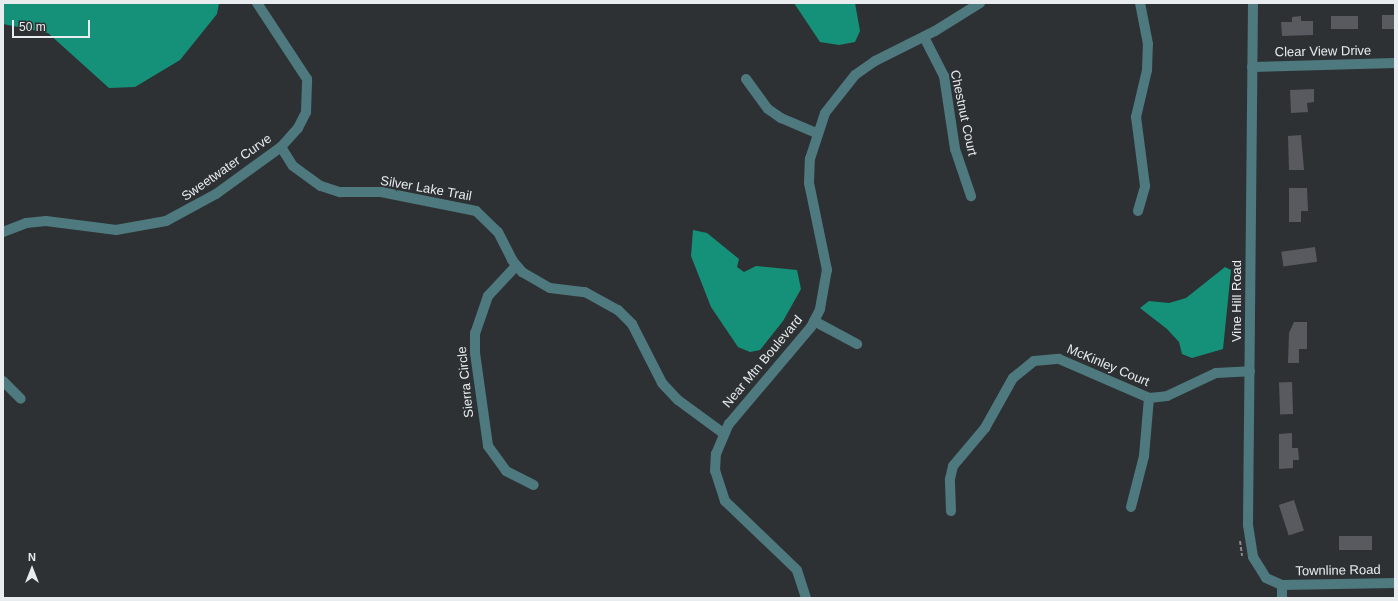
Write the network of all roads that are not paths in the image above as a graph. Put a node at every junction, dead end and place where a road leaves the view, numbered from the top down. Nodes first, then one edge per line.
1 (256, 3) edge
2 (980, 3) edge
3 (1140, 3) edge
4 (1253, 3) edge
5 (924, 37) junction
6 (1395, 63) edge
7 (1252, 66) junction
8 (746, 79) dead end
9 (816, 133) junction
10 (281, 147) junction
11 (971, 196) dead end
12 (1138, 211) dead end
13 (3, 232) edge
14 (516, 266) junction
15 (814, 321) junction
16 (857, 344) dead end
17 (1250, 371) junction
18 (3, 381) edge
19 (1149, 398) junction
20 (21, 399) dead end
21 (723, 433) junction
22 (534, 485) dead end
23 (1131, 507) dead end
24 (951, 511) dead end
25 (1395, 583) edge
26 (1282, 585) junction
27 (806, 598) edge
28 (1282, 598) edge

1 - 10 street, Sweetwater Curve
2 - 5 street, Near Mtn Boulevard
3 - 12 street
4 - 7 street, Vine Hill Road
5 - 9 street, Near Mtn Boulevard
5 - 11 street, Chestnut Court
6 - 7 street, Clear View Drive
7 - 17 street, Vine Hill Road
8 - 9 street
9 - 15 street, Near Mtn Boulevard
10 - 13 street, Sweetwater Curve
10 - 14 street, Silver Lake Trail
14 - 21 street, Silver Lake Trail
14 - 22 street, Sierra Circle
15 - 16 street
15 - 21 street, Near Mtn Boulevard
17 - 19 street, McKinley Court
17 - 26 street, Vine Hill Road
18 - 20 street
19 - 23 street
19 - 24 street, McKinley Court
21 - 27 street, Near Mtn Boulevard
25 - 26 street, Townline Road
26 - 28 street

